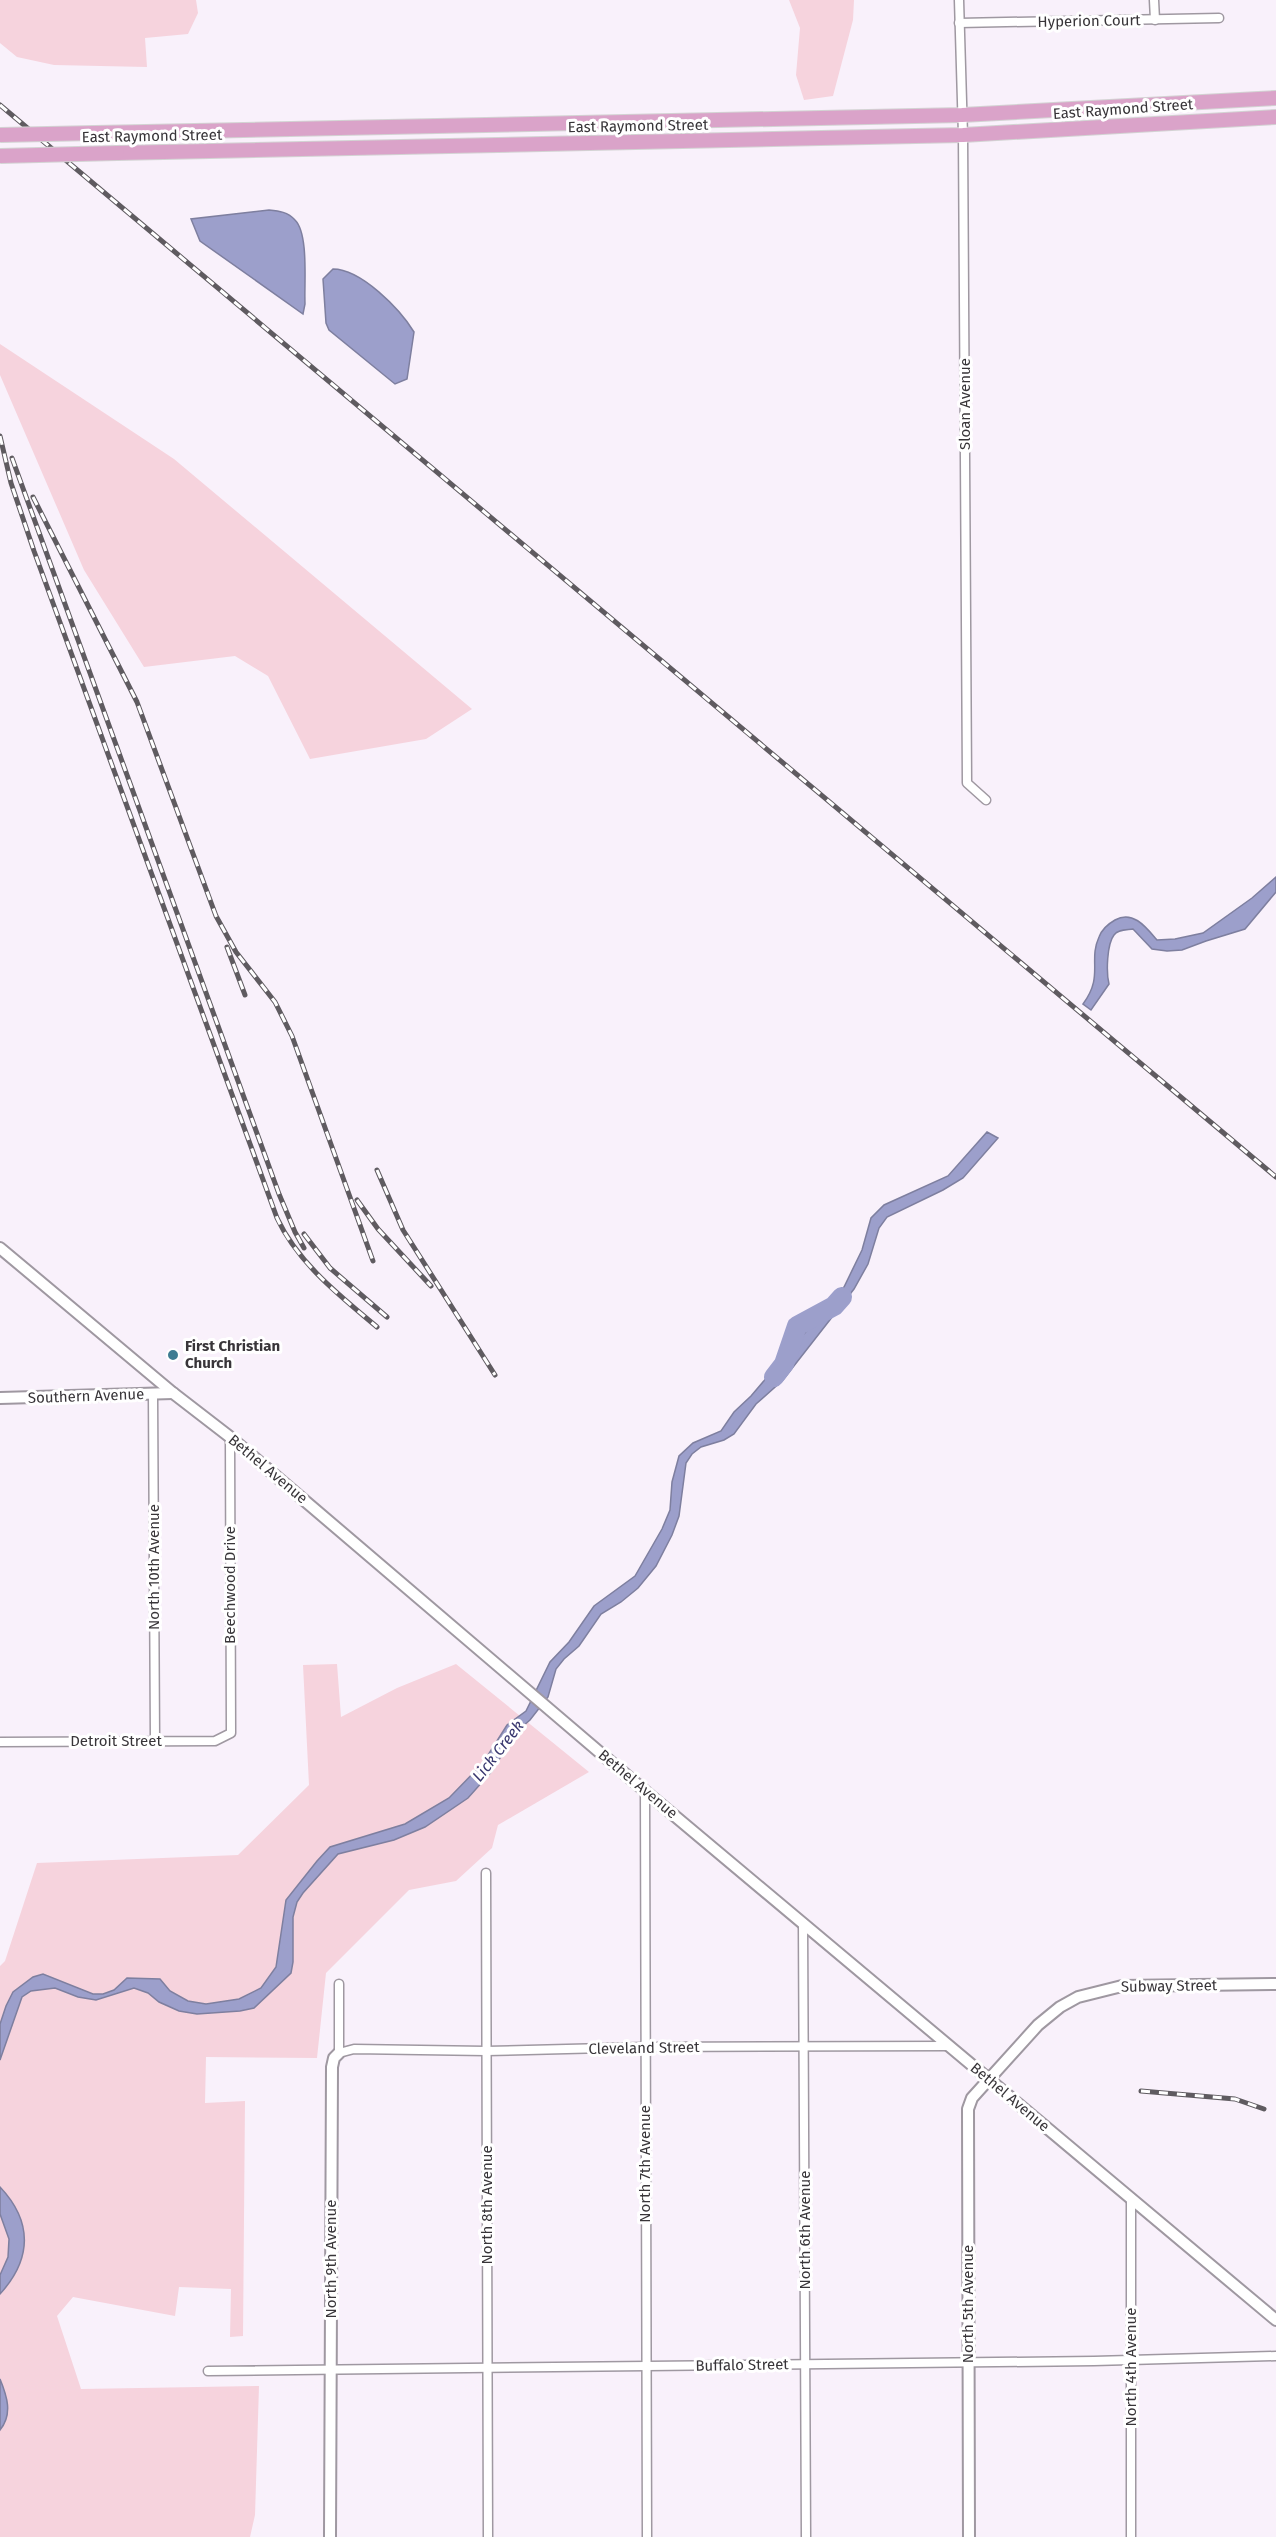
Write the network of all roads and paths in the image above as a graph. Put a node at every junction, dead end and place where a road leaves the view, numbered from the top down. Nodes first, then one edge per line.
1 (959, 0) edge
2 (1154, 0) edge
3 (1220, 18) dead end
4 (1155, 20) junction
5 (959, 23) junction
6 (1276, 98) edge
7 (962, 116) junction
8 (1276, 117) edge
9 (507, 126) junction
10 (0, 135) edge
11 (963, 135) junction
12 (508, 145) junction
13 (0, 156) edge
14 (986, 800) dead end
15 (0, 1248) edge
16 (173, 1393) junction
17 (153, 1394) junction
18 (0, 1398) edge
19 (230, 1437) junction
20 (231, 1733) joint
21 (155, 1740) junction
22 (0, 1742) edge
23 (645, 1791) junction
24 (486, 1873) dead end
25 (803, 1923) junction
26 (339, 1984) dead end
27 (1276, 1984) edge
28 (804, 2046) junction
29 (949, 2046) junction
30 (645, 2047) junction
31 (486, 2051) junction
32 (339, 2053) junction
33 (988, 2078) junction
34 (1131, 2198) junction
35 (1276, 2320) edge
36 (1276, 2356) edge
37 (1131, 2359) junction
38 (968, 2362) junction
39 (805, 2363) junction
40 (646, 2366) junction
41 (487, 2369) junction
42 (208, 2372) dead end
43 (330, 2372) junction
44 (330, 2537) edge
45 (488, 2537) edge
46 (647, 2537) edge
47 (806, 2537) edge
48 (969, 2537) edge
49 (1131, 2537) edge

1 - 5 street, Sloan Avenue
2 - 4 street
3 - 4 street, Hyperion Court
4 - 5 street, Hyperion Court
5 - 7 street, Sloan Avenue
6 - 7 main road, East Raymond Street
7 - 9 main road, East Raymond Street
7 - 11 street, Sloan Avenue
8 - 11 main road, East Raymond Street
9 - 10 main road, East Raymond Street, bridge
9 - 12 main road
11 - 12 main road, East Raymond Street
11 - 14 street, Sloan Avenue
12 - 13 main road, East Raymond Street, bridge
15 - 16 street, Bethel Avenue
16 - 17 street, Southern Avenue
16 - 19 street, Bethel Avenue
17 - 18 street, Southern Avenue
17 - 21 street, North 10th Avenue
19 - 20 street, Beechwood Drive
19 - 23 street, Bethel Avenue
20 - 21 street, Detroit Street
21 - 22 street, Detroit Street
23 - 25 street, Bethel Avenue
23 - 30 street, North 7th Avenue
24 - 31 street, North 8th Avenue
25 - 28 street, North 6th Avenue
25 - 29 street, Bethel Avenue
26 - 32 street, North 9th Avenue
27 - 33 street, Subway Street
28 - 29 street, Cleveland Street
28 - 30 street, Cleveland Street
28 - 39 street, North 6th Avenue
29 - 33 street, Bethel Avenue
30 - 31 street, Cleveland Street
30 - 40 street, North 7th Avenue
31 - 32 street, Cleveland Street
31 - 41 street, North 8th Avenue
32 - 43 street, North 9th Avenue
33 - 34 street, Bethel Avenue
33 - 38 street, North 5th Avenue
34 - 35 street, Bethel Avenue
34 - 37 street, North 4th Avenue
36 - 37 street, Buffalo Street
37 - 38 street, Buffalo Street
37 - 49 street, North 4th Avenue
38 - 39 street, Buffalo Street
38 - 48 street, North 5th Avenue
39 - 40 street, Buffalo Street
39 - 47 street, North 6th Avenue
40 - 41 street, Buffalo Street
40 - 46 street, North 7th Avenue
41 - 43 street, Buffalo Street
41 - 45 street, North 8th Avenue
42 - 43 street, Buffalo Street
43 - 44 street, North 9th Avenue

